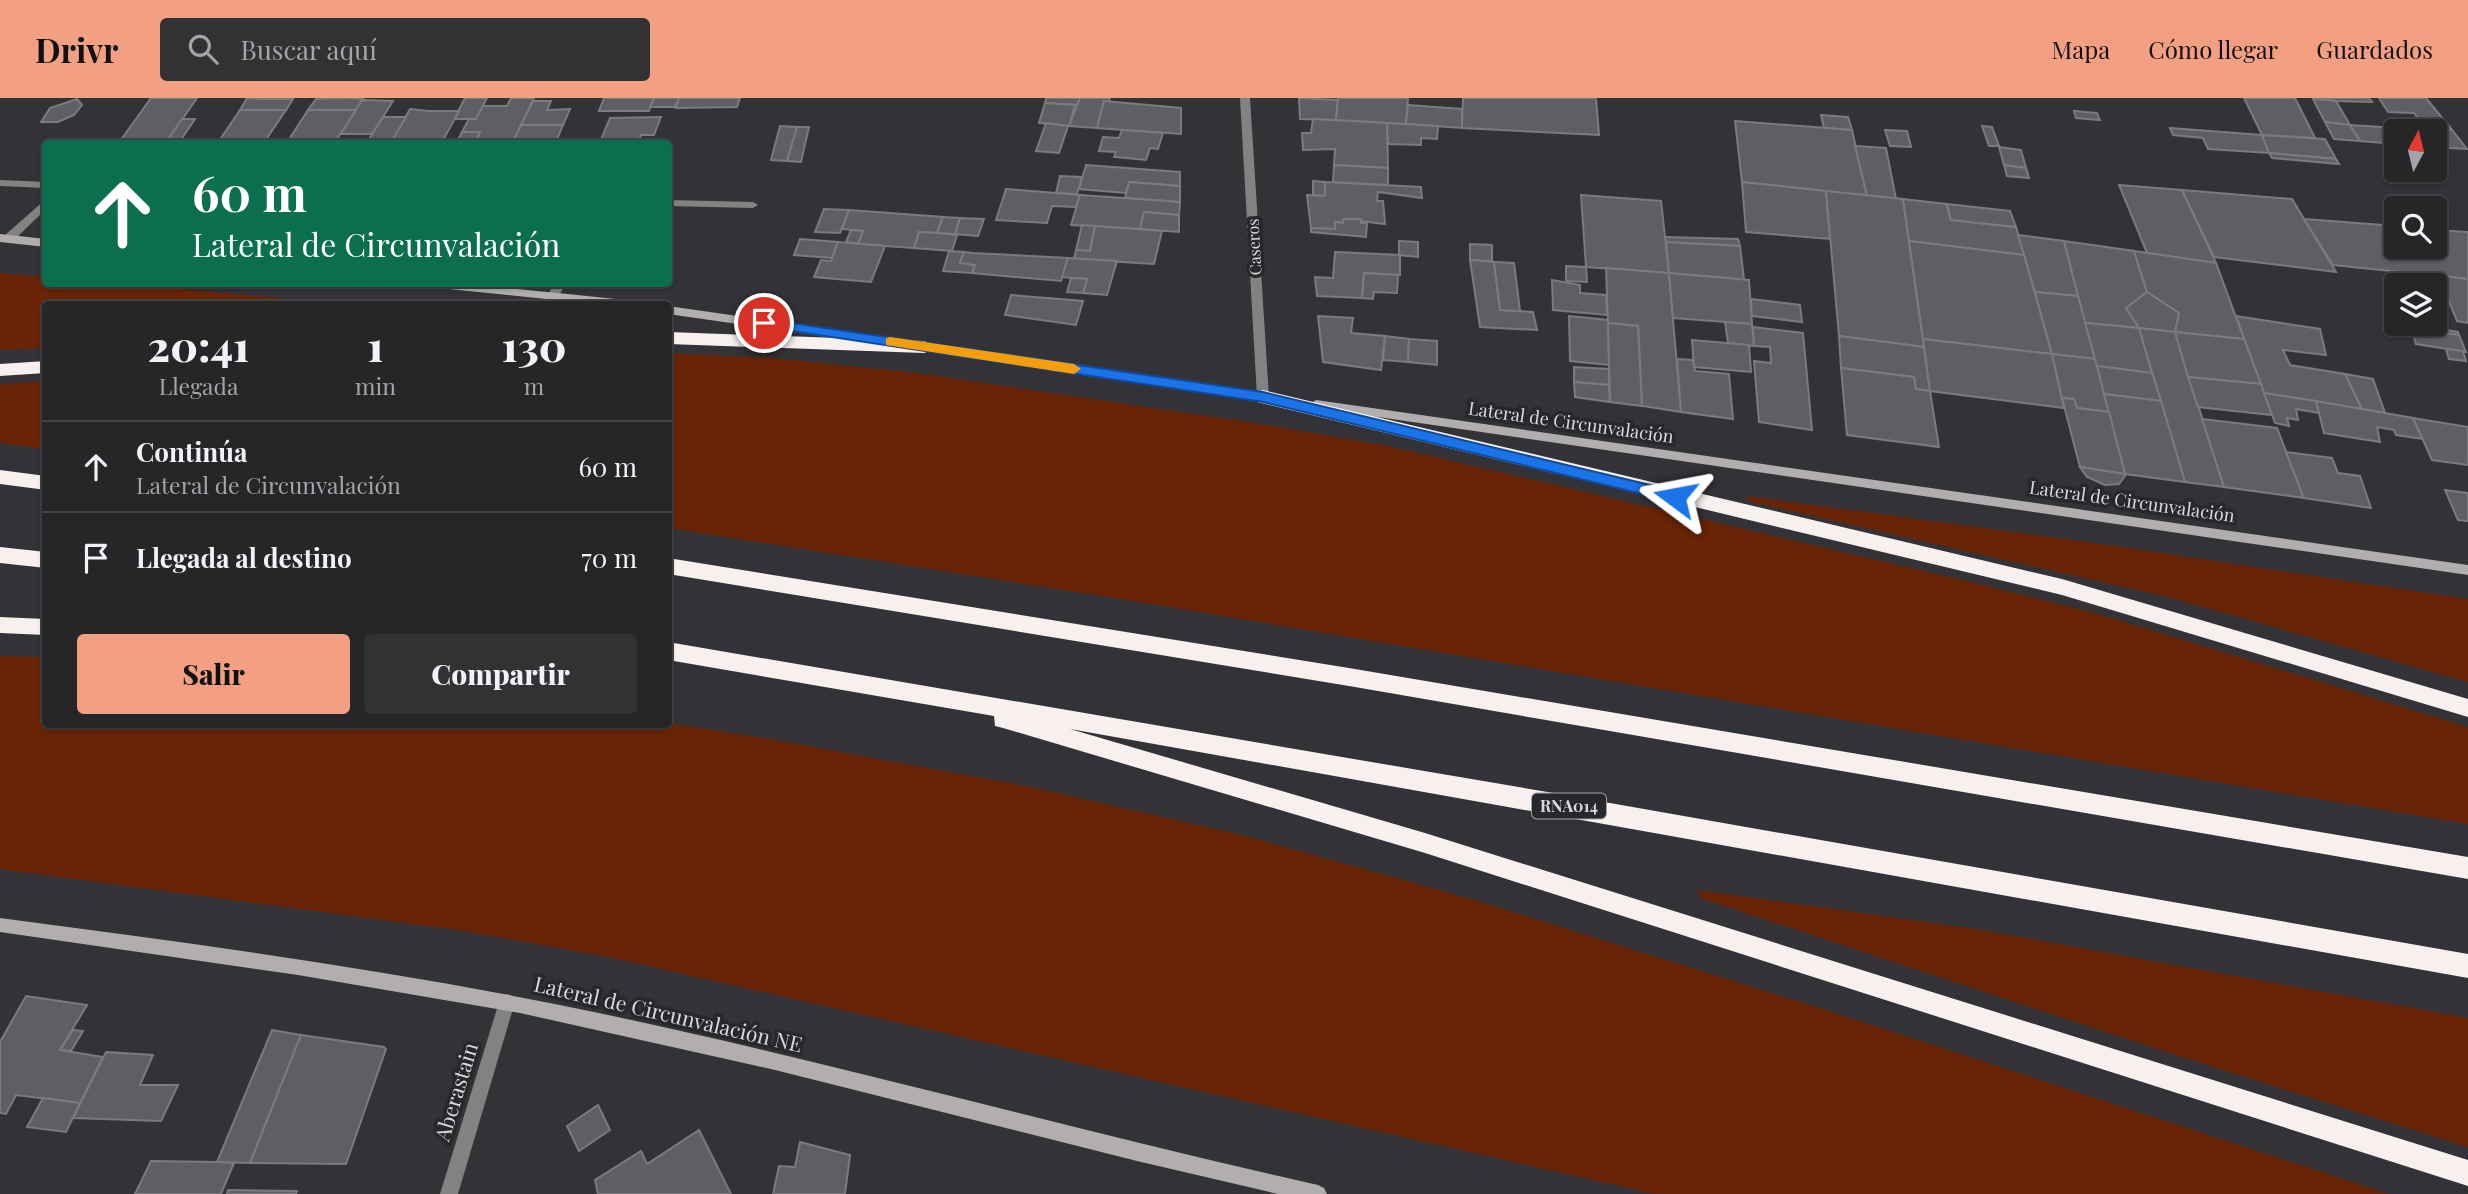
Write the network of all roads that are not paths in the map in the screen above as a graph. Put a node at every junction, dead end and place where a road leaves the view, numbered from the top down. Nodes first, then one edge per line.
1 (1245, 98) edge
2 (0, 183) edge
3 (42, 185) edge
4 (672, 203) edge
5 (42, 205) edge
6 (752, 205) dead end
7 (4, 238) edge
8 (42, 243) edge
9 (470, 287) edge
10 (558, 287) edge
11 (553, 295) junction
12 (602, 301) edge
13 (672, 311) edge
14 (672, 338) edge
15 (924, 347) junction
16 (42, 367) edge
17 (0, 370) edge
18 (1263, 397) junction
19 (0, 477) edge
20 (42, 482) edge
21 (0, 555) edge
22 (42, 560) edge
23 (672, 567) edge
24 (2468, 570) edge
25 (0, 625) edge
26 (42, 627) edge
27 (672, 652) edge
28 (904, 689) junction
29 (2468, 708) edge
30 (2468, 868) edge
31 (0, 925) edge
32 (2468, 966) edge
33 (507, 1002) junction
34 (2468, 1173) edge
35 (1307, 1193) edge
36 (449, 1194) edge

1 - 18 street, Caseros
2 - 3 street
4 - 6 street
5 - 7 street
7 - 8 street
9 - 11 street
10 - 11 street
11 - 12 street
13 - 15 street, Lateral de Circunvalación
14 - 15 highway
15 - 18 street, Lateral de Circunvalación
16 - 17 highway
18 - 24 street, Lateral de Circunvalación
18 - 29 highway
19 - 20 highway
21 - 22 highway
23 - 30 highway
25 - 26 highway
27 - 28 highway, RNA014
28 - 32 highway, RNA014
28 - 34 highway
31 - 33 street, Lateral de Circunvalación NE
33 - 35 street, Lateral de Circunvalación NE
33 - 36 street, Aberastain

